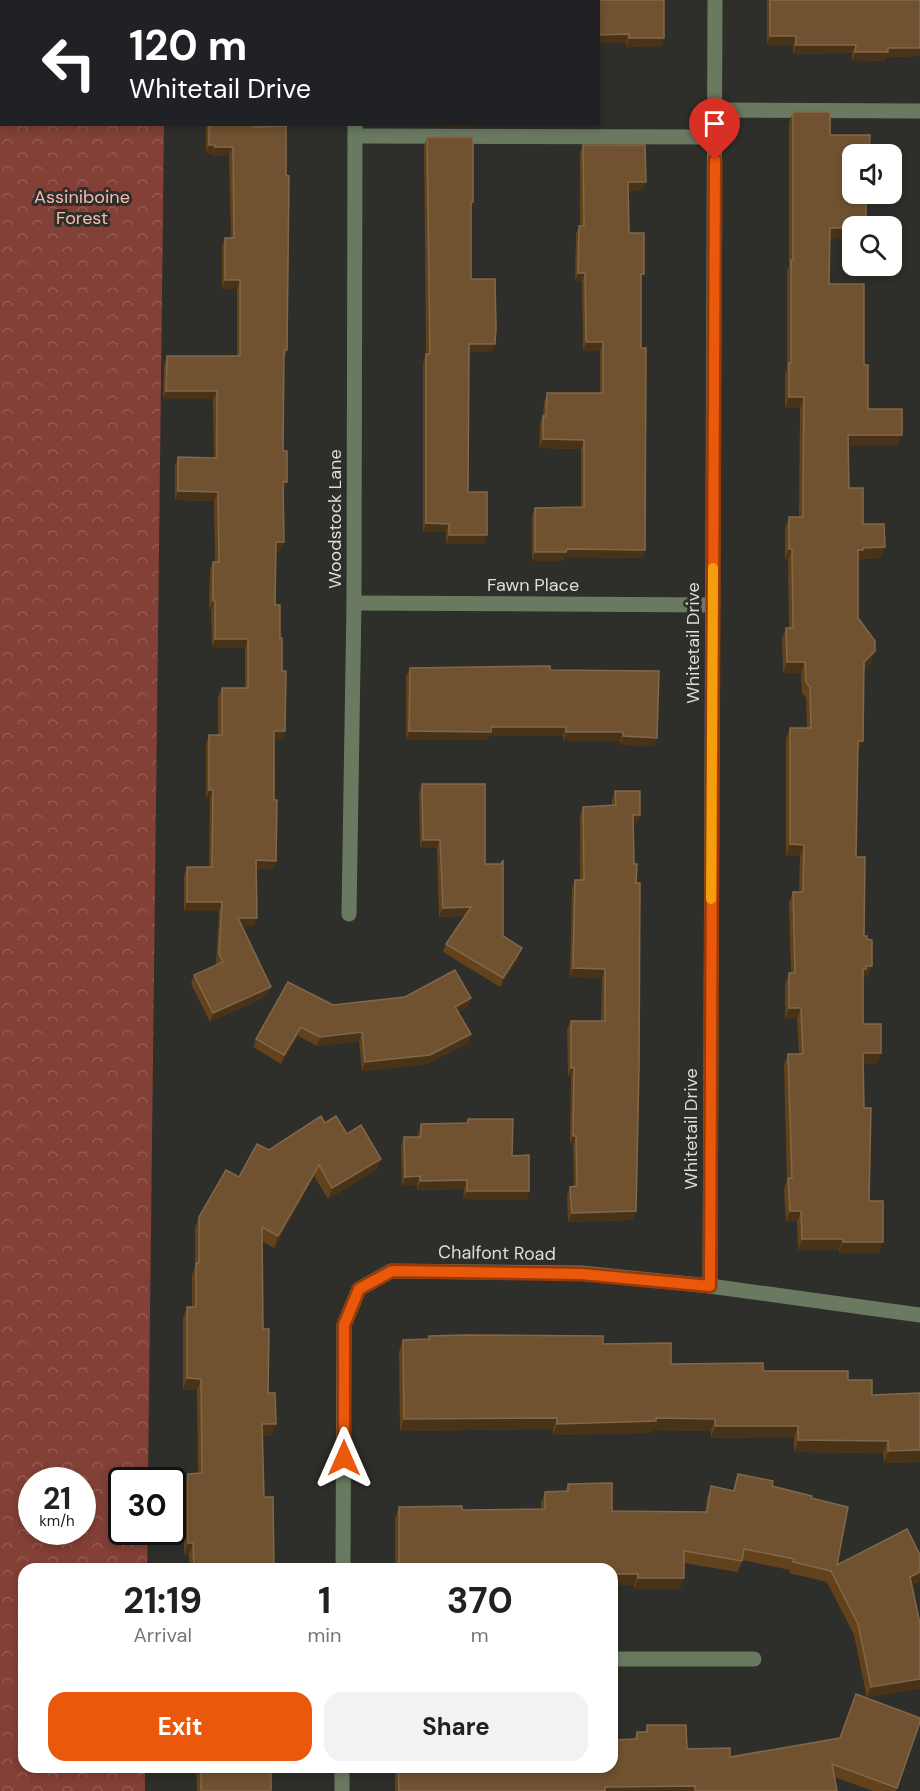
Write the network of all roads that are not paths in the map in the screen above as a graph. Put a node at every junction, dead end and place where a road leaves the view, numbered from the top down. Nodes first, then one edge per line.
1 (715, 0) edge
2 (715, 110) junction
3 (920, 111) edge
4 (355, 130) edge
5 (715, 137) junction
6 (354, 603) junction
7 (713, 605) junction
8 (349, 914) dead end
9 (710, 1286) junction
10 (920, 1315) edge
11 (343, 1563) edge
12 (618, 1659) edge
13 (754, 1659) dead end
14 (342, 1773) edge
15 (342, 1791) edge

1 - 2 street, Whitetail Drive
2 - 3 street
2 - 5 street, Whitetail Drive
4 - 5 street
4 - 6 street, Woodstock Lane
5 - 7 street, Whitetail Drive
6 - 7 street, Fawn Place
6 - 8 street, Woodstock Lane
7 - 9 street, Whitetail Drive
9 - 10 street, Chalfont Road
9 - 11 street, Chalfont Road
12 - 13 street
14 - 15 street

